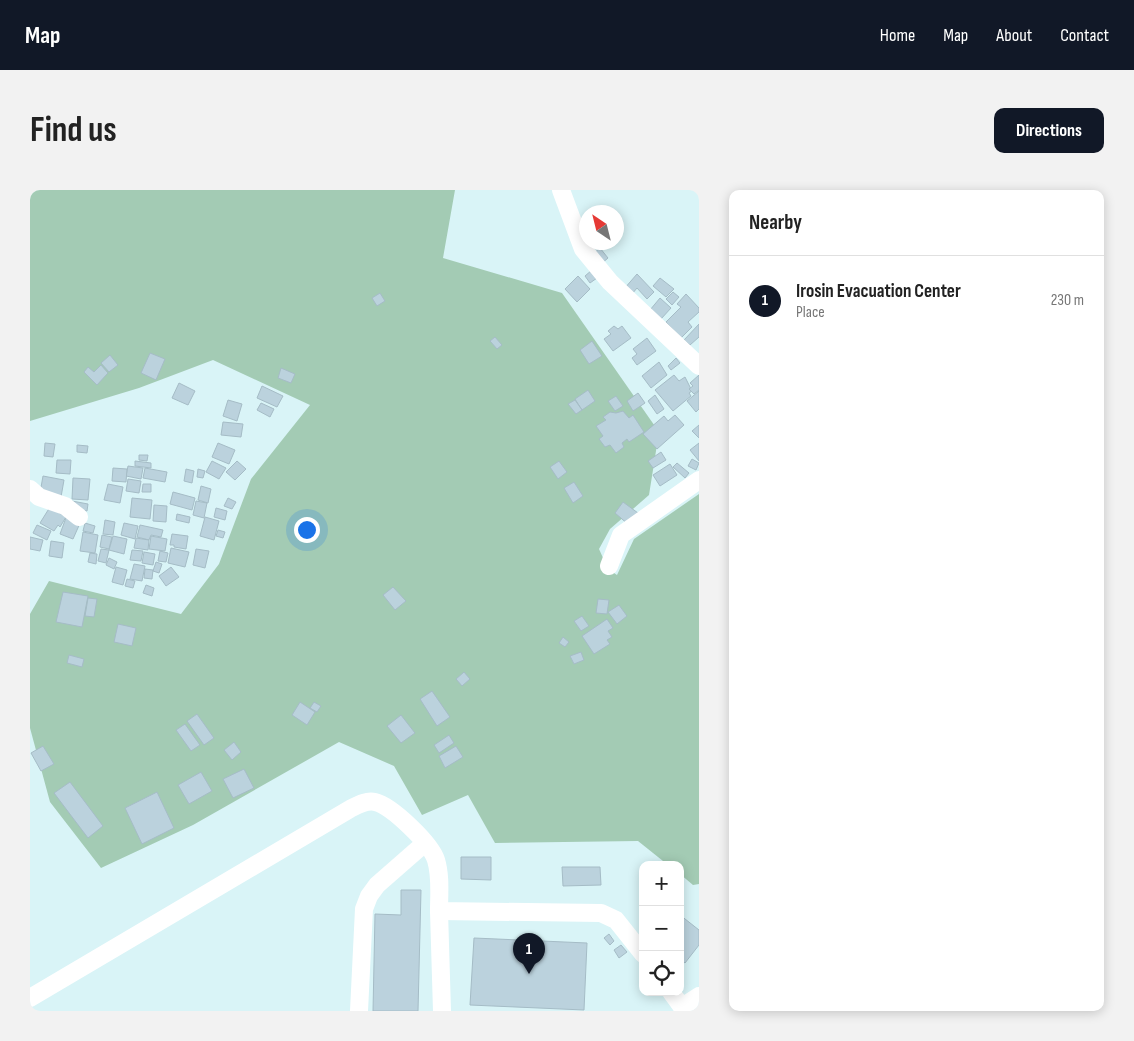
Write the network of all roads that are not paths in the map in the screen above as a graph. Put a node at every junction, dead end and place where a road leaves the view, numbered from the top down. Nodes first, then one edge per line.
1 (561, 190) edge
2 (699, 366) edge
3 (699, 480) edge
4 (30, 489) edge
5 (79, 516) dead end
6 (609, 566) dead end
7 (425, 843) junction
8 (439, 911) junction
9 (641, 951) edge
10 (674, 996) edge
11 (699, 996) edge
12 (30, 998) edge
13 (684, 1009) edge
14 (359, 1011) edge
15 (442, 1011) edge

1 - 2 street
3 - 6 street
4 - 5 street
7 - 8 street
7 - 12 street
7 - 14 street
8 - 9 street
8 - 15 street
10 - 13 street
11 - 13 street

